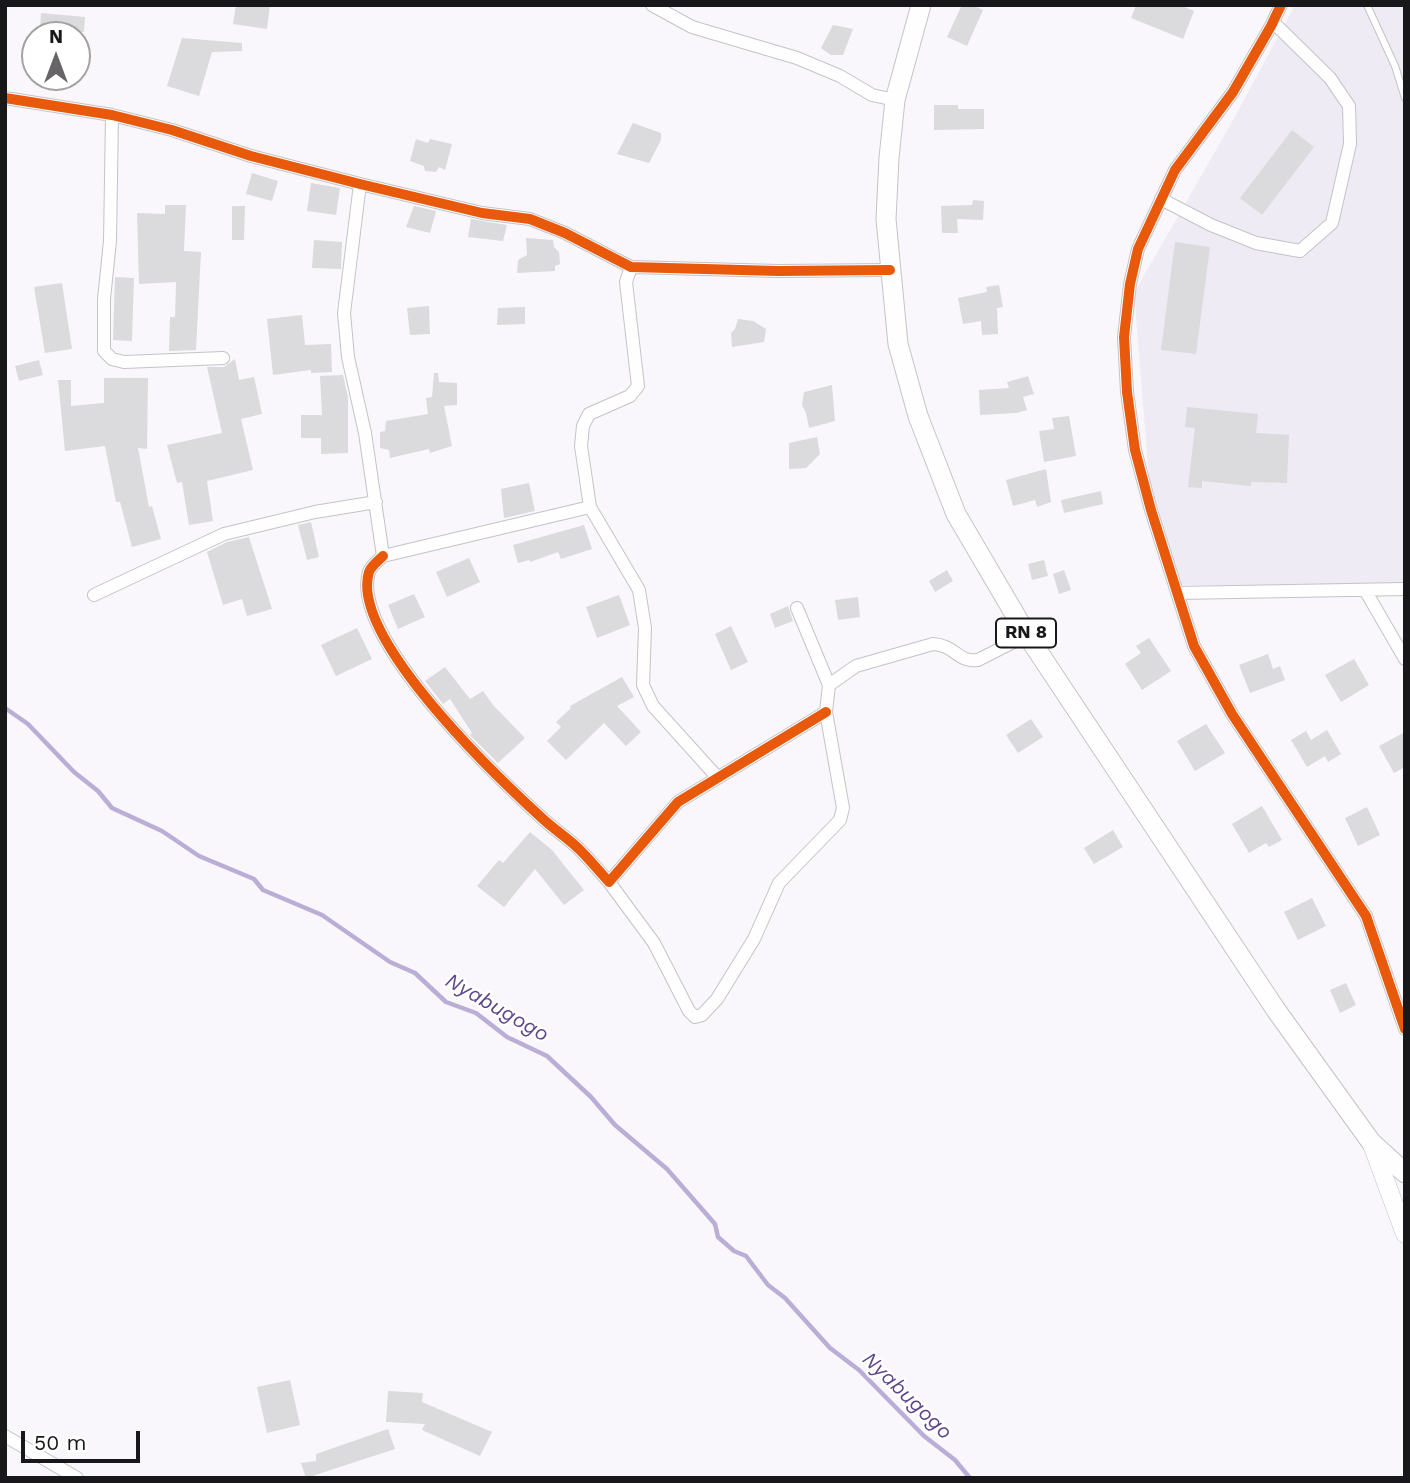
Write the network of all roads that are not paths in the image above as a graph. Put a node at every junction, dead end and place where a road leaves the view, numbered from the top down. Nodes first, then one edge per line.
1 (652, 5) edge
2 (921, 5) edge
3 (1280, 5) edge
4 (1367, 5) edge
5 (1273, 22) junction
6 (5, 98) edge
7 (1405, 98) edge
8 (895, 100) junction
9 (112, 114) junction
10 (360, 184) junction
11 (1161, 199) junction
12 (631, 267) junction
13 (890, 270) junction
14 (223, 358) dead end
15 (376, 502) junction
16 (590, 507) junction
17 (383, 556) junction
18 (1405, 589) edge
19 (1365, 590) junction
20 (1178, 593) junction
21 (94, 595) dead end
22 (797, 608) dead end
23 (1027, 635) junction
24 (1405, 659) edge
25 (829, 685) junction
26 (826, 712) junction
27 (718, 778) junction
28 (608, 882) junction
29 (1404, 1023) edge
30 (1371, 1142) junction
31 (1405, 1173) edge
32 (1405, 1234) edge
33 (5, 1436) edge
34 (77, 1478) edge

1 - 8 street
2 - 8 main road, RN 8
3 - 5 street
4 - 7 lane
5 - 11 street
5 - 11 street
6 - 9 street
8 - 13 main road, RN 8
9 - 10 street
9 - 14 street
10 - 12 street
10 - 15 street
11 - 20 street
12 - 13 street
12 - 16 street
13 - 23 main road, RN 8
15 - 17 street
15 - 21 street
16 - 17 street
16 - 27 street
17 - 28 street
18 - 19 street
19 - 20 street
19 - 24 street
20 - 29 street
22 - 25 street
23 - 25 street
23 - 30 main road, RN 8
25 - 26 street
26 - 27 street
26 - 28 street
27 - 28 street
30 - 31 main road, RN 8
30 - 32 street
33 - 34 street

